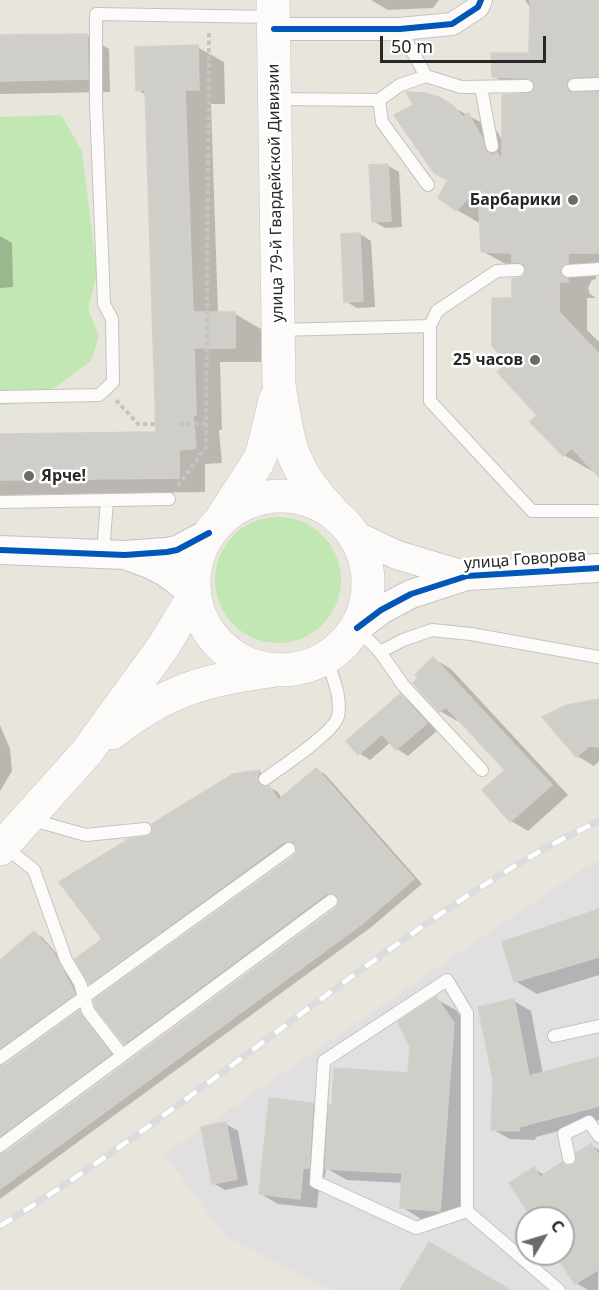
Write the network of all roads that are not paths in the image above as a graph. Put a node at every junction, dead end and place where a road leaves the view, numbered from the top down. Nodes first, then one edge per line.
1 (481, 0) edge
2 (273, 15) edge
3 (400, 29) junction
4 (426, 76) junction
5 (599, 84) edge
6 (574, 85) dead end
7 (527, 86) dead end
8 (481, 87) junction
9 (275, 99) junction
10 (379, 100) junction
11 (492, 146) dead end
12 (428, 185) dead end
13 (599, 269) edge
14 (518, 270) dead end
15 (568, 271) dead end
16 (430, 326) junction
17 (278, 330) junction
18 (279, 385) junction
19 (0, 397) edge
20 (169, 499) road end
21 (107, 500) junction
22 (0, 501) edge
23 (599, 511) edge
24 (214, 526) junction
25 (346, 526) junction
26 (0, 550) edge
27 (114, 554) junction
28 (599, 568) edge
29 (467, 576) junction
30 (194, 596) junction
31 (357, 628) junction
32 (380, 652) junction
33 (326, 657) junction
34 (599, 657) edge
35 (278, 670) junction
36 (86, 753) junction
37 (482, 770) dead end
38 (265, 779) dead end
39 (28, 819) junction
40 (145, 829) dead end
41 (2, 847) edge
42 (289, 849) dead end
43 (331, 901) dead end
44 (84, 997) junction
45 (599, 1026) edge
46 (555, 1036) dead end
47 (122, 1055) junction
48 (0, 1058) edge
49 (599, 1136) edge
50 (0, 1146) edge
51 (569, 1158) dead end
52 (467, 1211) junction
53 (559, 1290) edge

1 - 3 street
2 - 3 street
2 - 9 main road, улица 79-й Гвардейской Дивизии
2 - 19 lane
3 - 4 lane
4 - 8 lane
4 - 10 lane
5 - 6 lane
7 - 8 lane
8 - 11 lane
9 - 10 lane
9 - 17 main road, улица 79-й Гвардейской Дивизии
10 - 12 lane
13 - 15 lane
14 - 16 lane
16 - 17 lane
16 - 23 lane
17 - 18 main road, улица 79-й Гвардейской Дивизии
18 - 24 main road, улица 79-й Гвардейской Дивизии
18 - 25 main road, улица 79-й Гвардейской Дивизии
20 - 21 lane
21 - 22 lane
21 - 27 lane
24 - 25 main road
24 - 27 street
24 - 30 main road
25 - 29 street, улица Говорова
25 - 31 main road
26 - 27 street
27 - 30 street
28 - 29 street, улица Говорова
29 - 31 street, улица Говорова
30 - 35 main road
30 - 36 main road
31 - 32 lane
31 - 33 main road
32 - 34 lane
32 - 37 lane
33 - 35 main road
33 - 38 lane
35 - 36 main road
36 - 39 main road
39 - 40 lane
39 - 41 main road
41 - 44 lane
42 - 44 lane
43 - 47 lane
44 - 47 lane
44 - 48 lane
45 - 46 lane
47 - 50 lane
49 - 51 lane
52 - 52 lane
52 - 53 lane

